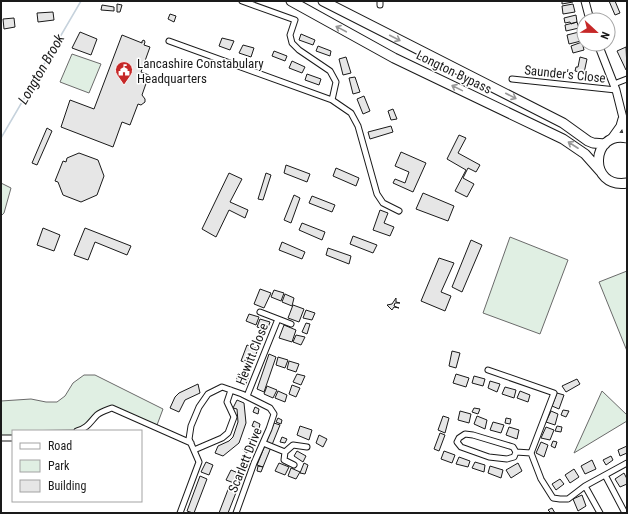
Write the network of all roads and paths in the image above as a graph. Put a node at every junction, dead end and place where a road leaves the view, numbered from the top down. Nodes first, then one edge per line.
1 (242, 1) edge
2 (291, 1) edge
3 (323, 1) edge
4 (586, 1) edge
5 (588, 12) edge
6 (169, 41) dead end
7 (601, 52) edge
8 (627, 79) edge
9 (512, 80) dead end
10 (615, 87) junction
11 (332, 100) junction
12 (622, 119) junction
13 (627, 134) edge
14 (627, 138) edge
15 (608, 142) junction
16 (601, 172) junction
17 (625, 184) edge
18 (399, 211) dead end
19 (260, 312) dead end
20 (278, 319) junction
21 (291, 324) dead end
22 (488, 370) dead end
23 (231, 390) junction
24 (247, 396) junction
25 (80, 430) edge
26 (1, 438) edge
27 (12, 438) edge
28 (191, 443) junction
29 (263, 443) junction
30 (307, 447) dead end
31 (194, 450) junction
32 (285, 452) junction
33 (516, 452) junction
34 (530, 453) junction
35 (627, 463) edge
36 (294, 465) dead end
37 (605, 475) junction
38 (585, 486) junction
39 (180, 513) edge
40 (236, 513) edge
41 (600, 513) edge
42 (625, 513) edge

1 - 11 street
16 -> 2 highway, Longton Bypass
3 -> 15 highway, Longton Bypass
4 - 5 street
6 - 11 street
7 - 10 street
8 - 10 street
9 - 10 street, Saunder's Close
10 - 12 street
11 - 18 street
12 - 13 street
12 - 15 street
14 - 15 highway
15 - 16 highway
16 - 17 highway, Longton Bypass
19 - 20 street, Hewitt Close
20 - 21 street, Hewitt Close
20 - 24 street, Hewitt Close
22 - 34 street
23 - 24 street
23 - 28 street
23 - 31 street
24 - 29 street, Scarlett Drive
25 - 28 street
26 - 27 street
28 - 31 street
29 - 32 street
29 - 40 street, Scarlett Drive
30 - 32 street
31 - 39 street
32 - 36 street
33 - 33 street
33 - 34 street
34 - 38 street
35 - 37 street
37 - 38 street
37 - 42 street
38 - 41 street

